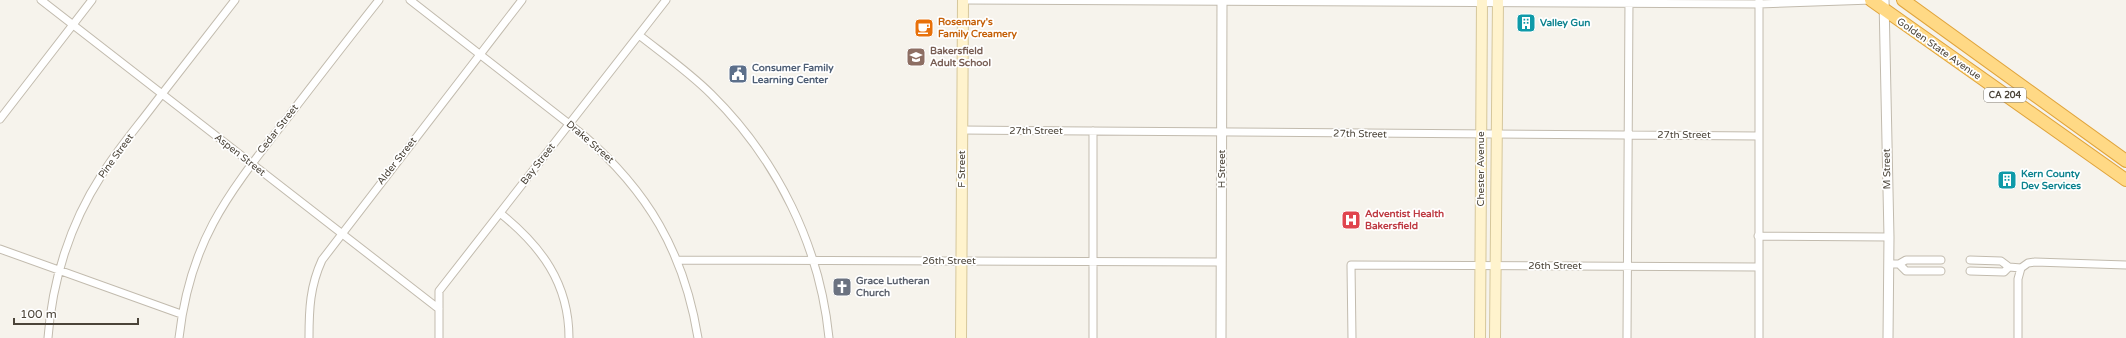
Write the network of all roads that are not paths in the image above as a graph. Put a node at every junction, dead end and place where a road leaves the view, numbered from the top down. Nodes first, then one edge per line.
1 (41, 0) edge
2 (92, 0) edge
3 (236, 0) edge
4 (379, 0) edge
5 (410, 0) edge
6 (522, 0) edge
7 (666, 0) edge
8 (964, 0) edge
9 (1871, 0) edge
10 (1903, 0) edge
11 (1222, 1) edge
12 (1355, 1) edge
13 (1482, 1) edge
14 (1498, 1) edge
15 (1629, 2) edge
16 (1759, 2) edge
17 (1884, 5) edge
18 (73, 25) junction
19 (638, 35) junction
20 (480, 55) junction
21 (162, 94) junction
22 (2024, 109) junction
23 (0, 119) edge
24 (569, 124) junction
25 (962, 130) junction
26 (1093, 131) junction
27 (1222, 131) junction
28 (1497, 134) junction
29 (1481, 135) junction
30 (1628, 135) junction
31 (1759, 136) junction
32 (2126, 161) edge
33 (252, 164) junction
34 (2126, 169) edge
35 (2126, 180) edge
36 (500, 213) junction
37 (341, 233) junction
38 (1758, 236) junction
39 (1889, 237) junction
40 (0, 249) edge
41 (678, 260) junction
42 (813, 260) junction
43 (1941, 260) dead end
44 (1970, 260) dead end
45 (962, 261) junction
46 (1093, 262) junction
47 (1221, 262) junction
48 (1889, 264) junction
49 (1899, 264) junction
50 (1496, 265) junction
51 (2126, 265) edge
52 (1480, 266) junction
53 (1628, 266) junction
54 (1758, 267) junction
55 (2009, 267) junction
56 (2021, 268) junction
57 (59, 270) junction
58 (1941, 271) dead end
59 (1970, 271) dead end
60 (439, 309) junction
61 (181, 314) junction
62 (48, 338) edge
63 (179, 338) edge
64 (309, 338) edge
65 (439, 338) edge
66 (569, 338) edge
67 (698, 338) edge
68 (829, 338) edge
69 (961, 338) edge
70 (1093, 338) edge
71 (1221, 338) edge
72 (1352, 338) edge
73 (1480, 338) edge
74 (1495, 338) edge
75 (1628, 338) edge
76 (1759, 338) edge
77 (1888, 338) edge
78 (2018, 338) edge

1 - 18 street, Aspen Street
2 - 18 street
3 - 21 street, Pine Street
4 - 33 street, Cedar Street
5 - 20 street, Drake Street
6 - 20 street, Alder Street
7 - 19 street, Bay Street
8 - 11 street
8 - 25 main road, F Street
9 - 16 street
9 - 17 highway, Golden State Avenue / CA 204
10 - 32 highway, Golden State Avenue / CA 204
11 - 12 street
11 - 27 street, H Street
12 - 13 street
13 - 14 street
13 - 29 main road, Chester Avenue
14 - 15 street
14 - 28 main road, Chester Avenue
15 - 16 street
15 - 30 street
16 - 31 street
17 - 22 highway, Golden State Avenue / CA 204
17 - 39 street, M Street
18 - 21 street, Aspen Street
18 - 23 street
19 - 24 street, Bay Street
19 - 42 street
20 - 24 street, Drake Street
20 - 37 street, Alder Street
21 - 33 street, Aspen Street
21 - 57 street, Pine Street
22 - 34 highway
22 - 35 highway, Golden State Avenue / CA 204
24 - 36 street, Bay Street
24 - 41 street, Drake Street
25 - 26 street, 27th Street
25 - 45 main road, F Street
26 - 27 street, 27th Street
26 - 46 street
27 - 29 street, 27th Street
27 - 47 street, H Street
28 - 29 street, 27th Street
28 - 30 street, 27th Street
28 - 50 main road, Chester Avenue
29 - 52 main road, Chester Avenue
30 - 31 street, 27th Street
30 - 53 street
31 - 38 street
33 - 37 street, Aspen Street
33 - 61 street, Cedar Street
36 - 60 street, Bay Street
36 - 66 street
37 - 60 street, Aspen Street
37 - 64 street, Alder Street
38 - 39 street
38 - 54 street
39 - 48 street, M Street
40 - 57 street
41 - 42 street, 26th Street
41 - 67 street, Drake Street
42 - 45 street, 26th Street
42 - 68 street
43 - 49 street
44 - 55 street
45 - 46 street, 26th Street
45 - 69 main road, F Street
46 - 47 street, 26th Street
46 - 70 street
47 - 71 street, H Street
48 - 49 street
48 - 77 street, M Street
49 - 58 street
50 - 52 street, 26th Street
50 - 53 street, 26th Street
50 - 74 main road, Chester Avenue
51 - 56 street
52 - 72 street, 26th Street
52 - 73 main road, Chester Avenue
53 - 54 street, 26th Street
53 - 75 street
54 - 76 street
55 - 56 street
55 - 59 street
56 - 78 street
57 - 61 street
57 - 62 street, Pine Street
60 - 65 street, Bay Street
61 - 63 street, Cedar Street

